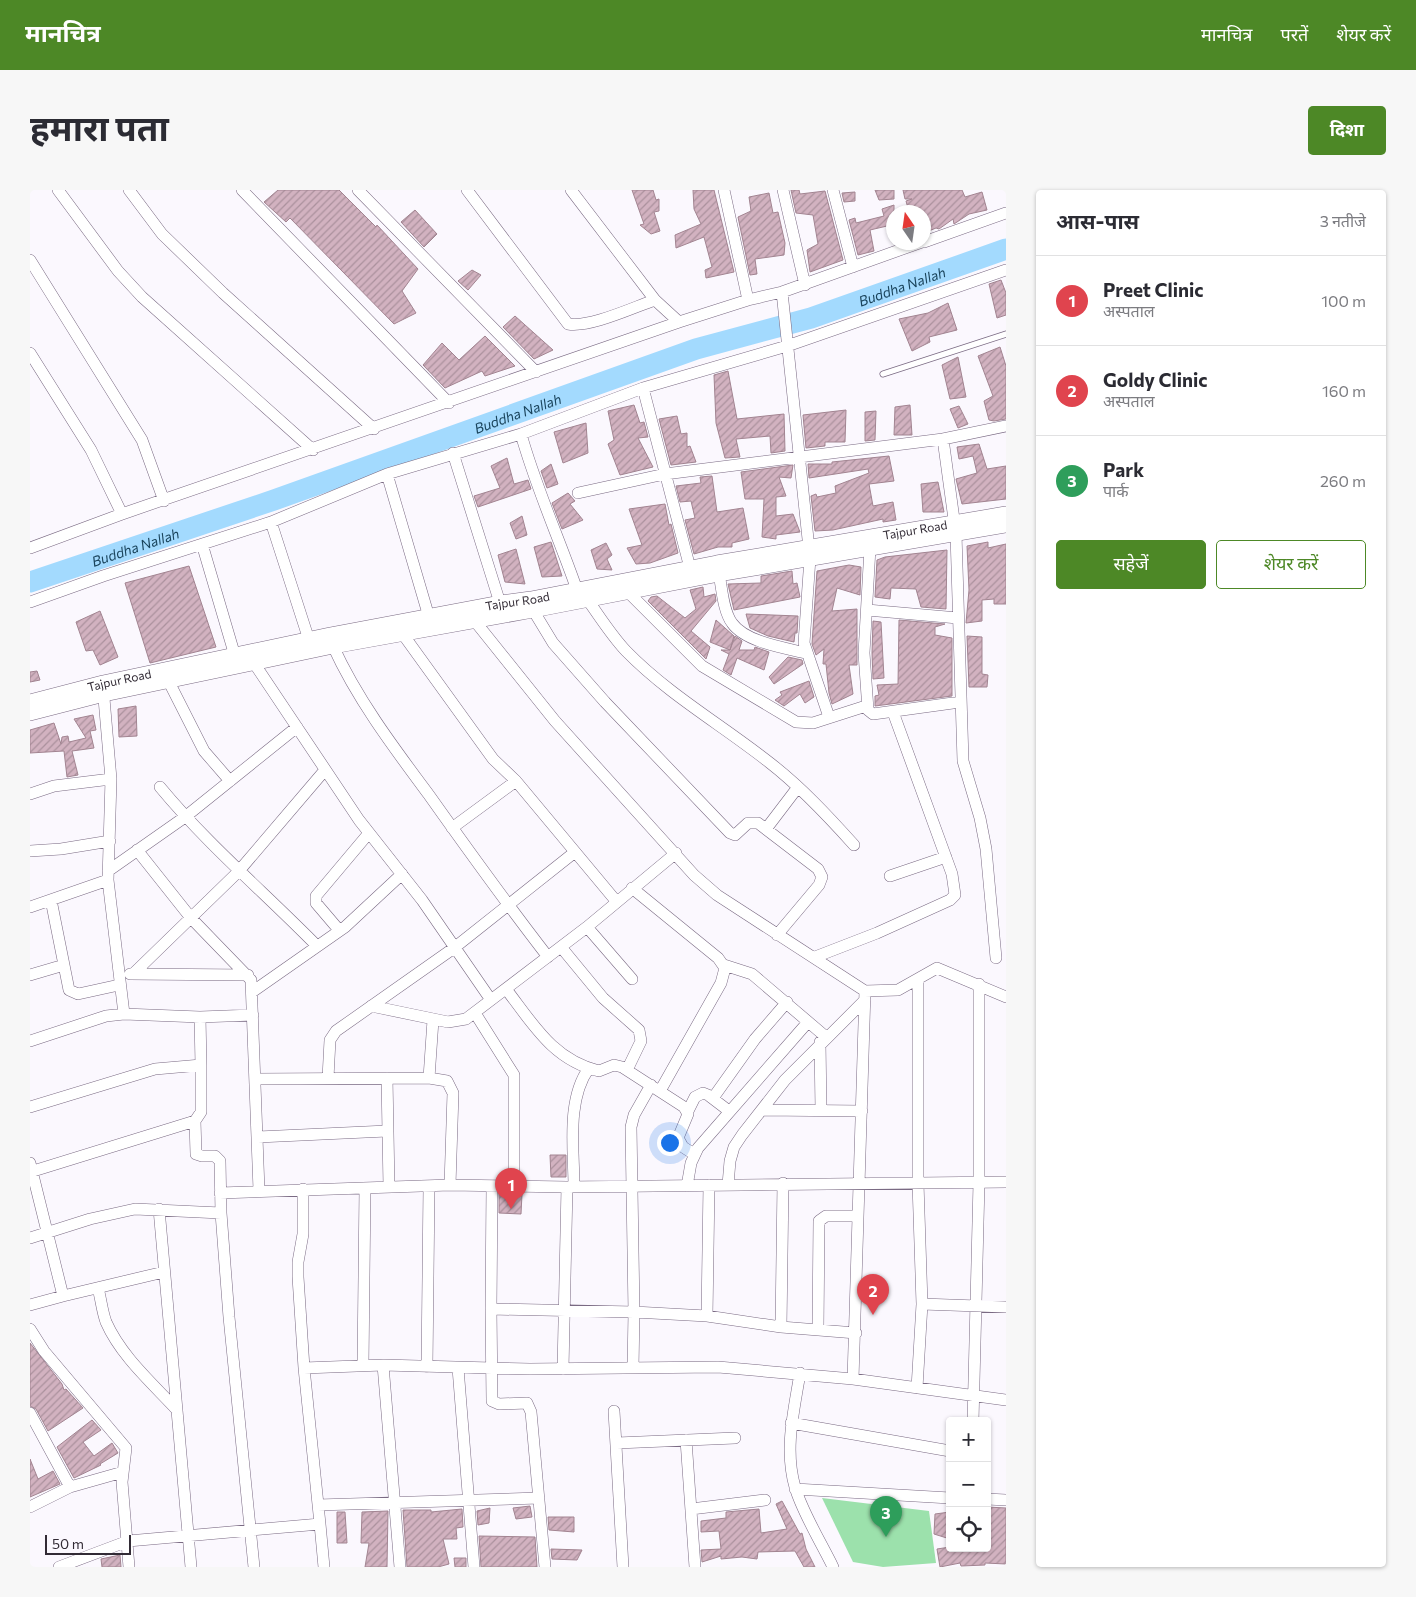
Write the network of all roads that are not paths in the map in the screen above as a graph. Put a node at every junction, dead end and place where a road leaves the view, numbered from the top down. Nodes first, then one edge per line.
1 (58, 190) edge
2 (129, 190) edge
3 (242, 190) edge
4 (358, 190) edge
5 (467, 190) edge
6 (571, 190) edge
7 (724, 190) edge
8 (783, 190) edge
9 (833, 190) edge
10 (1006, 213) edge
11 (931, 239) edge
12 (900, 250) edge
13 (30, 260) edge
14 (852, 267) junction
15 (1006, 270) edge
16 (804, 285) junction
17 (782, 297) junction
18 (655, 300) junction
19 (748, 300) junction
20 (679, 322) junction
21 (1006, 334) edge
22 (787, 342) junction
23 (30, 353) edge
24 (536, 372) junction
25 (883, 374) dead end
26 (643, 388) junction
27 (449, 403) junction
28 (1006, 426) edge
29 (374, 429) junction
30 (521, 434) junction
31 (943, 439) junction
32 (313, 450) junction
33 (453, 453) junction
34 (798, 458) junction
35 (387, 474) junction
36 (665, 474) junction
37 (578, 493) dead end
38 (164, 501) junction
39 (122, 514) junction
40 (1006, 514) edge
41 (271, 522) junction
42 (1006, 525) edge
43 (956, 528) junction
44 (202, 544) junction
45 (30, 548) edge
46 (870, 548) junction
47 (809, 553) junction
48 (690, 568) junction
49 (719, 574) junction
50 (628, 592) junction
51 (582, 595) junction
52 (30, 602) edge
53 (500, 603) junction
54 (533, 610) junction
55 (867, 610) junction
56 (429, 617) junction
57 (958, 618) junction
58 (474, 620) junction
59 (402, 633) junction
60 (309, 640) junction
61 (333, 646) junction
62 (806, 654) junction
63 (235, 656) junction
64 (254, 663) junction
65 (170, 682) junction
66 (103, 688) junction
67 (30, 702) edge
68 (960, 702) junction
69 (866, 706) junction
70 (893, 712) junction
71 (30, 713) edge
72 (829, 717) junction
73 (296, 727) junction
74 (325, 770) junction
75 (111, 779) junction
76 (230, 781) junction
77 (516, 781) junction
78 (160, 787) dead end
79 (798, 787) junction
80 (30, 794) edge
81 (185, 817) junction
82 (452, 828) junction
83 (766, 829) junction
84 (369, 834) junction
85 (110, 841) junction
86 (854, 846) dead end
87 (137, 850) junction
88 (30, 851) edge
89 (575, 852) junction
90 (676, 853) junction
91 (946, 857) junction
92 (238, 872) junction
93 (402, 874) junction
94 (108, 875) junction
95 (890, 876) dead end
96 (632, 888) junction
97 (51, 900) junction
98 (616, 901) junction
99 (507, 905) junction
100 (30, 907) edge
101 (191, 918) junction
102 (587, 927) junction
103 (339, 930) junction
104 (778, 935) junction
105 (317, 946) junction
106 (561, 947) junction
107 (454, 948) junction
108 (548, 957) junction
109 (815, 957) junction
110 (996, 958) dead end
111 (64, 965) junction
112 (724, 965) junction
113 (133, 974) junction
114 (30, 975) edge
115 (248, 976) junction
116 (632, 979) dead end
117 (918, 979) junction
118 (119, 980) junction
119 (979, 984) junction
120 (506, 989) junction
121 (252, 992) junction
122 (865, 996) junction
123 (1006, 997) edge
124 (491, 1000) junction
125 (786, 1002) junction
126 (371, 1006) junction
127 (475, 1013) junction
128 (124, 1014) junction
129 (253, 1015) junction
130 (200, 1018) junction
131 (433, 1020) junction
132 (808, 1022) junction
133 (823, 1040) junction
134 (30, 1041) edge
135 (201, 1065) junction
136 (589, 1068) junction
137 (627, 1070) junction
138 (328, 1078) junction
139 (387, 1078) junction
140 (429, 1078) junction
141 (256, 1079) junction
142 (656, 1088) junction
143 (713, 1098) junction
144 (30, 1107) edge
145 (762, 1110) junction
146 (821, 1110) junction
147 (688, 1111) junction
148 (729, 1111) junction
149 (862, 1111) junction
150 (195, 1121) junction
151 (387, 1131) junction
152 (258, 1137) junction
153 (694, 1154) junction
154 (31, 1169) edge
155 (1006, 1182) edge
156 (783, 1183) junction
157 (859, 1183) junction
158 (918, 1183) junction
159 (979, 1183) junction
160 (450, 1185) junction
161 (709, 1185) junction
162 (728, 1185) junction
163 (492, 1186) junction
164 (514, 1186) junction
165 (632, 1186) junction
166 (687, 1186) junction
167 (388, 1187) junction
168 (429, 1187) junction
169 (570, 1187) junction
170 (365, 1188) junction
171 (303, 1189) junction
172 (259, 1190) junction
173 (220, 1193) junction
174 (159, 1209) junction
175 (221, 1213) junction
176 (858, 1216) junction
177 (47, 1233) junction
178 (30, 1238) edge
179 (164, 1272) junction
180 (98, 1288) junction
181 (63, 1296) junction
182 (922, 1304) junction
183 (976, 1305) junction
184 (30, 1306) edge
185 (1006, 1307) edge
186 (491, 1310) junction
187 (564, 1310) junction
188 (634, 1312) junction
189 (707, 1316) junction
190 (781, 1327) junction
191 (30, 1329) edge
192 (818, 1330) junction
193 (856, 1333) junction
194 (363, 1365) junction
195 (383, 1365) junction
196 (427, 1367) junction
197 (304, 1368) junction
198 (458, 1368) junction
199 (492, 1368) junction
200 (632, 1368) junction
201 (563, 1369) junction
202 (800, 1373) junction
203 (853, 1379) junction
204 (917, 1388) junction
205 (974, 1396) junction
206 (1006, 1400) edge
207 (177, 1410) junction
208 (614, 1412) dead end
209 (30, 1413) edge
210 (973, 1417) edge
211 (791, 1423) junction
212 (735, 1438) dead end
213 (686, 1440) junction
214 (617, 1443) junction
215 (946, 1451) edge
216 (123, 1472) junction
217 (70, 1487) junction
218 (795, 1489) junction
219 (539, 1498) junction
220 (946, 1498) edge
221 (991, 1499) edge
222 (765, 1500) dead end
223 (1006, 1500) edge
224 (468, 1501) junction
225 (394, 1503) junction
226 (318, 1505) junction
227 (30, 1506) edge
228 (691, 1509) junction
229 (320, 1524) junction
230 (251, 1529) junction
231 (188, 1535) junction
232 (128, 1541) junction
233 (59, 1567) edge
234 (129, 1567) edge
235 (191, 1567) edge
236 (254, 1567) edge
237 (324, 1567) edge
238 (400, 1567) edge
239 (474, 1567) edge
240 (545, 1567) edge
241 (623, 1567) edge
242 (695, 1567) edge
243 (834, 1567) edge

1 - 32 street
2 - 29 street
3 - 27 street
4 - 24 street
5 - 18 street
6 - 18 street
7 - 19 street
8 - 16 street
9 - 14 street
10 - 11 street
12 - 14 street
13 - 38 street
14 - 16 street
15 - 22 street
16 - 17 street
17 - 19 street
17 - 22 street
18 - 20 street
19 - 20 street
20 - 24 street
21 - 25 lane
22 - 26 street
22 - 34 street
23 - 39 street
24 - 27 street
26 - 30 street
26 - 36 street
27 - 29 street
28 - 31 street
29 - 32 street
30 - 33 street
30 - 51 street
31 - 34 street
31 - 43 street
32 - 38 street
33 - 35 street
33 - 53 street
34 - 36 street
34 - 47 street
35 - 41 street
35 - 56 street
36 - 37 street
36 - 48 street
38 - 39 street
39 - 45 street
40 - 43 main road, Tajpur Road
41 - 44 street
41 - 60 street
42 - 43 main road, Tajpur Road
43 - 46 main road, Tajpur Road
43 - 47 main road, Tajpur Road
43 - 57 street
44 - 52 street
44 - 63 street
46 - 47 main road, Tajpur Road
46 - 55 street
47 - 48 main road, Tajpur Road
47 - 49 main road, Tajpur Road
47 - 62 street
48 - 51 main road, Tajpur Road
49 - 50 main road, Tajpur Road
49 - 62 street
50 - 51 main road, Tajpur Road
50 - 72 street
51 - 53 main road, Tajpur Road
51 - 54 main road, Tajpur Road
51 - 79 street
53 - 56 main road, Tajpur Road
54 - 58 main road, Tajpur Road
54 - 83 street
55 - 57 street
55 - 69 street
56 - 60 main road, Tajpur Road
57 - 68 street
58 - 59 main road, Tajpur Road
58 - 90 street
59 - 61 main road, Tajpur Road
59 - 77 street
60 - 63 main road, Tajpur Road
61 - 64 main road, Tajpur Road
61 - 82 street
62 - 72 street
63 - 66 main road, Tajpur Road
64 - 65 main road, Tajpur Road
64 - 73 street
65 - 66 main road, Tajpur Road
65 - 76 street
66 - 67 main road, Tajpur Road
66 - 71 main road, Tajpur Road
66 - 75 street
68 - 70 street
68 - 110 street
69 - 70 street
69 - 72 street
70 - 91 street
73 - 74 street
73 - 76 street
74 - 84 street
74 - 92 street
75 - 80 street
75 - 85 street
76 - 81 street
77 - 82 street
77 - 89 street
78 - 81 street
79 - 83 street
79 - 86 street
81 - 87 street
81 - 92 street
82 - 99 street
83 - 104 street
84 - 93 street
84 - 103 street
85 - 88 street
85 - 94 street
87 - 94 street
87 - 101 street
89 - 98 street
89 - 99 street
90 - 96 street
90 - 104 street
91 - 95 street
91 - 109 street
92 - 101 street
92 - 105 street
93 - 103 street
93 - 107 street
94 - 97 street
94 - 118 street
96 - 98 street
96 - 112 street
97 - 100 street
97 - 111 street
98 - 102 street
99 - 107 street
99 - 108 street
101 - 113 street
101 - 115 street
102 - 106 street
102 - 116 street
103 - 105 street
104 - 109 street
105 - 121 street
106 - 108 street
106 - 137 street
107 - 124 street
107 - 126 street
108 - 120 street
109 - 122 street
111 - 114 street
111 - 118 street
112 - 125 street
112 - 142 street
113 - 115 street
113 - 118 street
115 - 121 street
117 - 119 street
117 - 122 street
117 - 158 street
118 - 128 street
119 - 123 street
119 - 159 street
120 - 124 street
120 - 136 street
121 - 129 street
122 - 133 street
122 - 149 street
124 - 127 street
125 - 132 street
125 - 143 street
126 - 131 street
126 - 138 street
127 - 131 street
127 - 164 street
128 - 130 street
128 - 134 street
129 - 130 street
129 - 141 street
130 - 135 street
131 - 140 street
132 - 133 street
132 - 148 street
133 - 145 street
133 - 146 street
135 - 144 street
135 - 150 street
136 - 137 street
136 - 169 street
137 - 142 street
138 - 139 street
138 - 141 street
139 - 140 street
139 - 151 street
140 - 160 street
141 - 152 street
142 - 147 street
142 - 165 street
143 - 147 street
143 - 148 street
145 - 146 street
145 - 162 street
146 - 149 street
147 - 153 street
148 - 153 street
149 - 157 street
150 - 154 street
150 - 173 street
151 - 152 street
151 - 167 street
152 - 172 street
153 - 166 street
154 - 177 street
155 - 159 street
156 - 157 street
156 - 162 street
156 - 190 street
157 - 158 street
157 - 176 street
158 - 159 street
158 - 182 street
159 - 183 street
160 - 163 street
160 - 168 street
161 - 162 street
161 - 166 street
161 - 189 street
163 - 164 street
163 - 186 street
164 - 169 street
165 - 166 street
165 - 169 street
165 - 188 street
167 - 168 street
167 - 170 street
168 - 196 street
169 - 187 street
170 - 171 street
170 - 194 street
171 - 172 street
171 - 197 street
172 - 173 street
173 - 175 street
174 - 175 street
174 - 177 street
174 - 179 street
175 - 230 street
176 - 192 street
176 - 193 street
177 - 178 street
177 - 181 street
179 - 180 street
179 - 207 street
180 - 181 street
180 - 207 street
181 - 184 street
182 - 183 street
182 - 204 street
183 - 185 street
183 - 205 street
186 - 187 street
186 - 199 street
187 - 188 street
187 - 201 street
188 - 189 street
188 - 200 street
189 - 190 street
190 - 192 street
191 - 216 street
192 - 193 street
193 - 203 street
194 - 195 street
194 - 197 street
195 - 196 street
195 - 225 street
196 - 198 street
197 - 226 street
198 - 199 street
198 - 224 street
199 - 201 street
199 - 219 street
200 - 201 street
200 - 202 street
202 - 203 street
202 - 211 street
203 - 204 street
204 - 205 street
205 - 206 street
205 - 210 street
207 - 231 street
208 - 214 street
209 - 217 street
211 - 215 street
211 - 218 street
212 - 213 street
213 - 214 street
213 - 228 street
214 - 241 street
216 - 217 street
216 - 232 street
217 - 227 street
218 - 220 street
218 - 243 street
219 - 224 street
219 - 240 street
221 - 223 street
222 - 228 street
224 - 225 street
224 - 239 street
225 - 226 street
225 - 238 street
226 - 229 street
228 - 242 street
229 - 230 street
229 - 237 street
230 - 231 street
230 - 236 street
231 - 232 street
231 - 235 street
232 - 233 street
232 - 234 street

